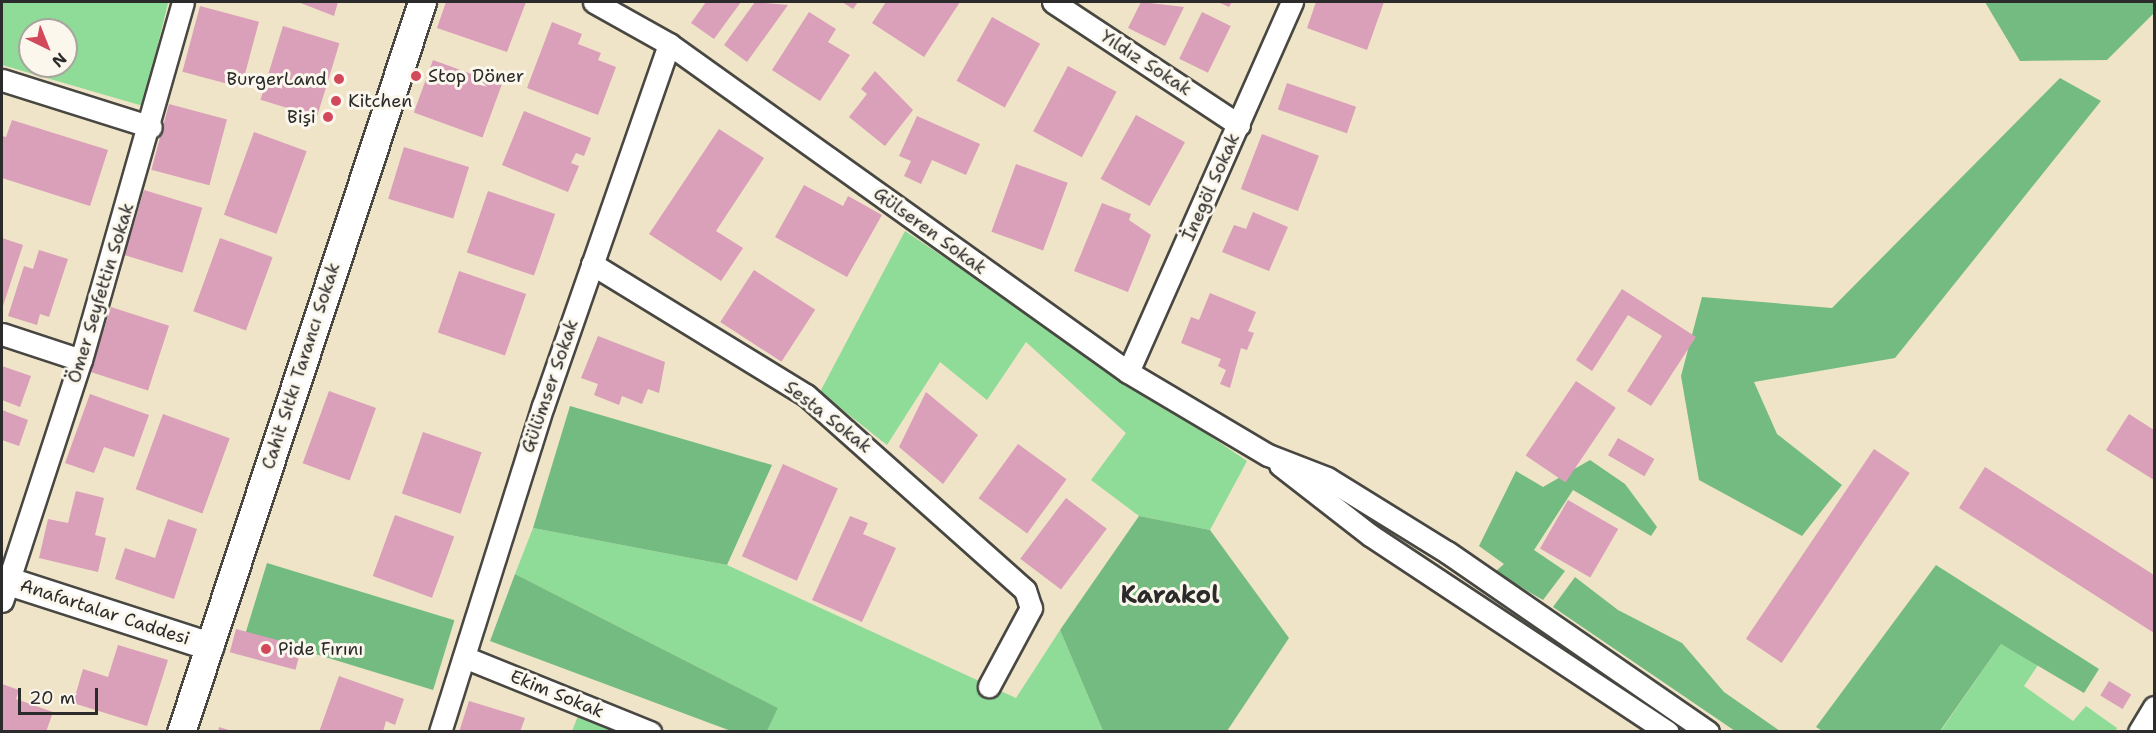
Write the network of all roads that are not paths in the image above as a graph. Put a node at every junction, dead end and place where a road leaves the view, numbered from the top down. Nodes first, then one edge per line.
1 (183, 2) edge
2 (422, 2) edge
3 (594, 2) edge
4 (1053, 2) edge
5 (1292, 2) edge
6 (669, 44) junction
7 (2, 80) edge
8 (1239, 125) junction
9 (151, 127) junction
10 (592, 264) junction
11 (2, 334) edge
12 (81, 360) junction
13 (1128, 372) junction
14 (1268, 455) junction
15 (4, 587) edge
16 (209, 646) junction
17 (464, 657) junction
18 (989, 686) dead end
19 (2154, 707) edge
20 (1664, 730) edge
21 (181, 732) edge
22 (440, 732) edge
23 (650, 732) edge
24 (1708, 732) edge
25 (2139, 732) edge

1 - 9 street, Ömer Seyfettin Sokak
2 - 16 street, Cahit Sıtkı Tarancı Sokak
3 - 6 street, Gülseren Sokak
4 - 8 street, Yıldız Sokak
5 - 8 street, İnegöl Sokak
6 - 10 street, Gülümser Sokak
6 - 13 street, Gülseren Sokak
7 - 9 street
8 - 13 street, İnegöl Sokak
9 - 12 street, Ömer Seyfettin Sokak
10 - 17 street, Gülümser Sokak
10 - 18 street, Sesta Sokak
11 - 12 street
12 - 15 street, Ömer Seyfettin Sokak
13 - 14 street, Gülseren Sokak
14 - 20 street
14 - 24 street
15 - 16 street, Anafartalar Caddesi
16 - 21 street, Cahit Sıtkı Tarancı Sokak
17 - 22 street, Gülümser Sokak
17 - 23 street, Ekim Sokak
19 - 25 street

